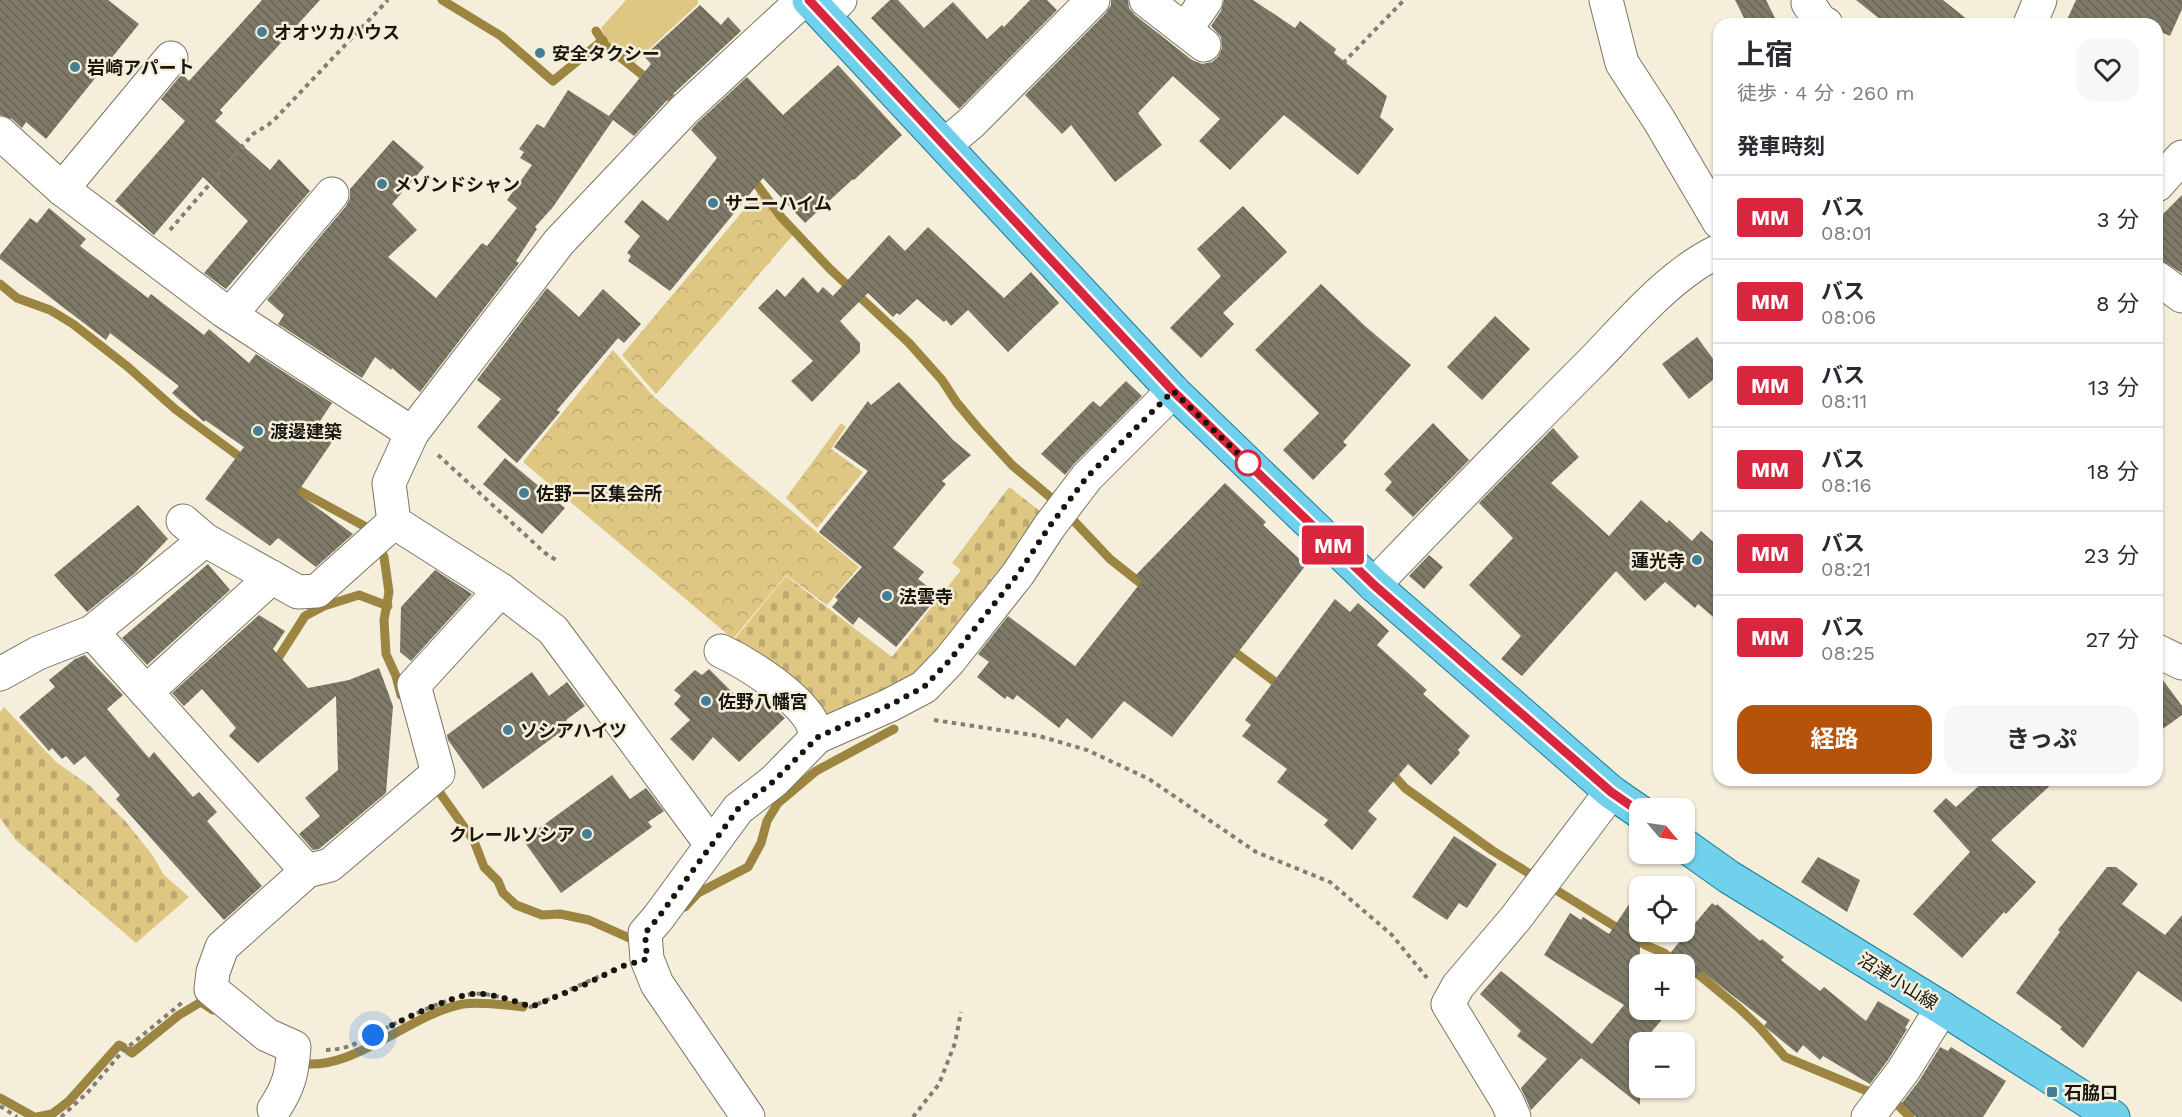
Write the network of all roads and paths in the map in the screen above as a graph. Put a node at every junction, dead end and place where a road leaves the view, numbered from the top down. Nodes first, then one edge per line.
1 (388, 0) edge
2 (1093, 0) edge
3 (1146, 0) edge
4 (1206, 0) edge
5 (1404, 0) edge
6 (1606, 0) edge
7 (2040, 0) edge
8 (819, 4) edge
9 (2032, 18) edge
10 (171, 58) dead end
11 (1342, 63) dead end
12 (0, 133) edge
13 (945, 145) junction
14 (2182, 157) edge
15 (2163, 178) edge
16 (62, 189) junction
17 (332, 194) dead end
18 (1713, 212) edge
19 (1713, 254) edge
20 (150, 255) junction
21 (2163, 282) edge
22 (2182, 296) edge
23 (230, 315) junction
24 (1173, 391) junction
25 (424, 443) junction
26 (394, 522) junction
27 (556, 560) dead end
28 (272, 577) junction
29 (1374, 585) junction
30 (501, 590) junction
31 (93, 632) junction
32 (721, 651) dead end
33 (2163, 654) edge
34 (2182, 663) edge
35 (0, 674) edge
36 (146, 692) junction
37 (926, 720) dead end
38 (818, 737) junction
39 (1611, 792) junction
40 (1629, 804) edge
41 (711, 844) junction
42 (1695, 853) edge
43 (307, 871) junction
44 (647, 959) junction
45 (211, 989) junction
46 (1448, 1004) junction
47 (1942, 1008) junction
48 (961, 1012) dead end
49 (293, 1057) junction
50 (0, 1106) edge
51 (274, 1108) dead end
52 (2099, 1113) edge
53 (17, 1117) edge
54 (61, 1117) edge
55 (748, 1117) edge
56 (913, 1117) edge
57 (1514, 1117) edge
58 (1868, 1117) edge

1 - 20 path
2 - 13 street
3 - 4 street
5 - 11 path
6 - 18 street
7 - 9 street
8 - 13 main road
8 - 25 street
10 - 16 street
12 - 16 street
13 - 24 main road
14 - 15 street
16 - 20 street
17 - 23 street
19 - 29 street
20 - 23 street
21 - 22 street
23 - 25 street
24 - 29 main road
24 - 38 street
25 - 26 street
25 - 27 path
26 - 28 street
26 - 30 street
28 - 31 street
28 - 36 street
29 - 39 main road
30 - 41 street
30 - 43 street
31 - 35 street
31 - 36 street
32 - 38 street
33 - 34 street
36 - 43 street
37 - 46 path
38 - 41 street
39 - 40 main road
39 - 46 street
41 - 44 street
42 - 47 main road, 沼津小山線
43 - 45 street
44 - 49 path
44 - 55 street
45 - 49 street
45 - 54 path
46 - 57 street
47 - 52 main road, 沼津小山線
47 - 58 street
48 - 56 path
49 - 51 street
50 - 53 path

